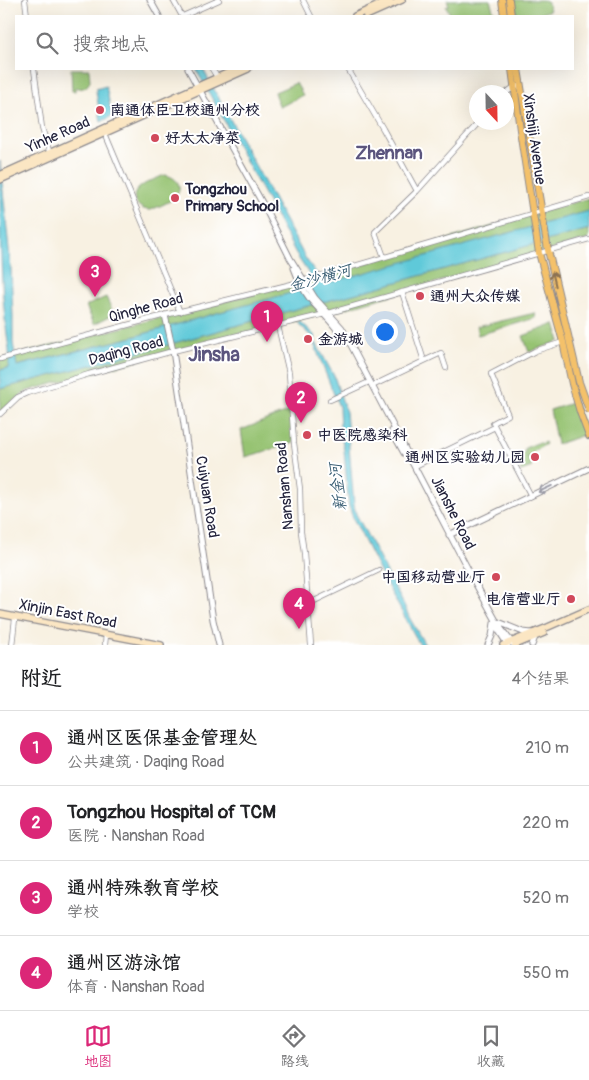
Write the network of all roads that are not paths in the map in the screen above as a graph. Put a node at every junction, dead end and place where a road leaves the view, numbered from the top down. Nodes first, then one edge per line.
1 (25, 0) edge
2 (150, 0) edge
3 (173, 0) edge
4 (219, 0) edge
5 (303, 0) edge
6 (390, 0) edge
7 (402, 0) edge
8 (502, 0) edge
9 (510, 0) edge
10 (27, 15) edge
11 (158, 15) edge
12 (181, 15) edge
13 (184, 15) edge
14 (310, 15) edge
15 (357, 15) edge
16 (368, 15) edge
17 (504, 15) edge
18 (512, 15) edge
19 (34, 70) edge
20 (189, 70) edge
21 (213, 70) edge
22 (234, 70) edge
23 (245, 70) edge
24 (349, 70) edge
25 (512, 70) edge
26 (518, 70) edge
27 (219, 78) junction
28 (517, 87) junction
29 (199, 88) junction
30 (514, 89) edge
31 (472, 130) edge
32 (104, 131) junction
33 (50, 155) junction
34 (0, 175) edge
35 (0, 180) edge
36 (417, 191) junction
37 (589, 198) edge
38 (542, 211) junction
39 (532, 214) junction
40 (589, 239) edge
41 (548, 250) junction
42 (539, 253) junction
43 (384, 257) junction
44 (302, 281) junction
45 (402, 292) junction
46 (180, 312) junction
47 (327, 314) junction
48 (165, 315) junction
49 (278, 326) junction
50 (563, 342) junction
51 (173, 351) junction
52 (0, 359) edge
53 (424, 361) junction
54 (446, 368) dead end
55 (370, 384) junction
56 (332, 399) dead end
57 (589, 410) edge
58 (0, 414) edge
59 (495, 427) junction
60 (589, 436) edge
61 (415, 466) junction
62 (589, 468) edge
63 (530, 496) junction
64 (449, 535) junction
65 (378, 570) dead end
66 (308, 604) junction
67 (589, 609) edge
68 (589, 612) edge
69 (0, 616) edge
70 (15, 619) junction
71 (495, 622) junction
72 (534, 635) junction
73 (106, 636) junction
74 (510, 644) edge
75 (12, 645) edge
76 (105, 645) edge
77 (147, 645) edge
78 (161, 645) edge
79 (219, 645) edge
80 (311, 645) edge
81 (488, 645) edge
82 (532, 645) edge

1 - 10 street
2 - 11 street
3 - 12 street
4 - 13 street
5 - 14 street
6 - 15 main road
7 - 16 main road
8 - 17 main road
9 - 18 main road
19 - 33 street
20 - 29 street, Jianshe Road
21 - 27 street
22 - 27 main road, Yinhe Road
23 - 27 main road, Yinhe Road
24 - 36 street
25 - 28 main road, Xinshiji Avenue
26 - 28 main road, Xinshiji Avenue
27 - 29 main road, Yinhe Road
28 - 30 street
28 - 38 main road, Xinshiji Avenue
28 - 39 main road, Xinshiji Avenue
29 - 32 main road, Yinhe Road
29 - 44 street, Jianshe Road
31 - 36 street
32 - 33 main road, Yinhe Road
32 - 46 street
33 - 34 main road, Yinhe Road
33 - 35 main road, Yinhe Road
36 - 43 street
37 - 38 street
38 - 39 street
38 - 41 main road, Xinshiji Avenue
39 - 42 main road, Xinshiji Avenue
39 - 43 street
40 - 41 street
41 - 42 street, Daqing Road
57 -> 41 main road, Xinshiji Avenue
42 - 45 street, Daqing Road
42 - 50 main road, Xinshiji Avenue
43 - 44 street, Qinghe Road
44 - 46 street, Qinghe Road
44 - 47 street, Jianshe Road
45 - 47 street, Daqing Road
45 - 53 street
46 - 48 street, Qinghe Road
47 - 49 street, Daqing Road
47 - 55 street, Jianshe Road
48 - 51 street, Cuiyuan Road
48 - 52 street, Qinghe Road
49 - 51 street, Daqing Road
49 - 66 street, Nanshan Road
50 - 59 street
50 - 60 main road, Xinshiji Avenue
51 - 58 street, Daqing Road
51 - 79 street, Cuiyuan Road
53 - 54 street
53 - 55 street
55 - 56 street
55 - 61 street, Jianshe Road
55 - 71 street, Jianshe Road
59 - 61 street
59 - 63 street
61 - 64 street, Jianshe Road
62 -> 63 street
63 - 64 street
64 - 71 street, Jianshe Road
65 - 66 street
66 - 80 street, Nanshan Road
67 - 72 main road
68 - 72 main road
69 - 70 main road, Xinjin East Road
69 - 73 main road, Xinjin East Road
70 - 73 main road, Xinjin East Road
70 - 75 street
71 - 72 street
71 - 74 street, Jianshe Road
71 - 81 street
72 - 74 main road
72 - 82 street
73 - 76 street
73 - 77 main road, Xinjin East Road
73 - 78 main road, Xinjin East Road

